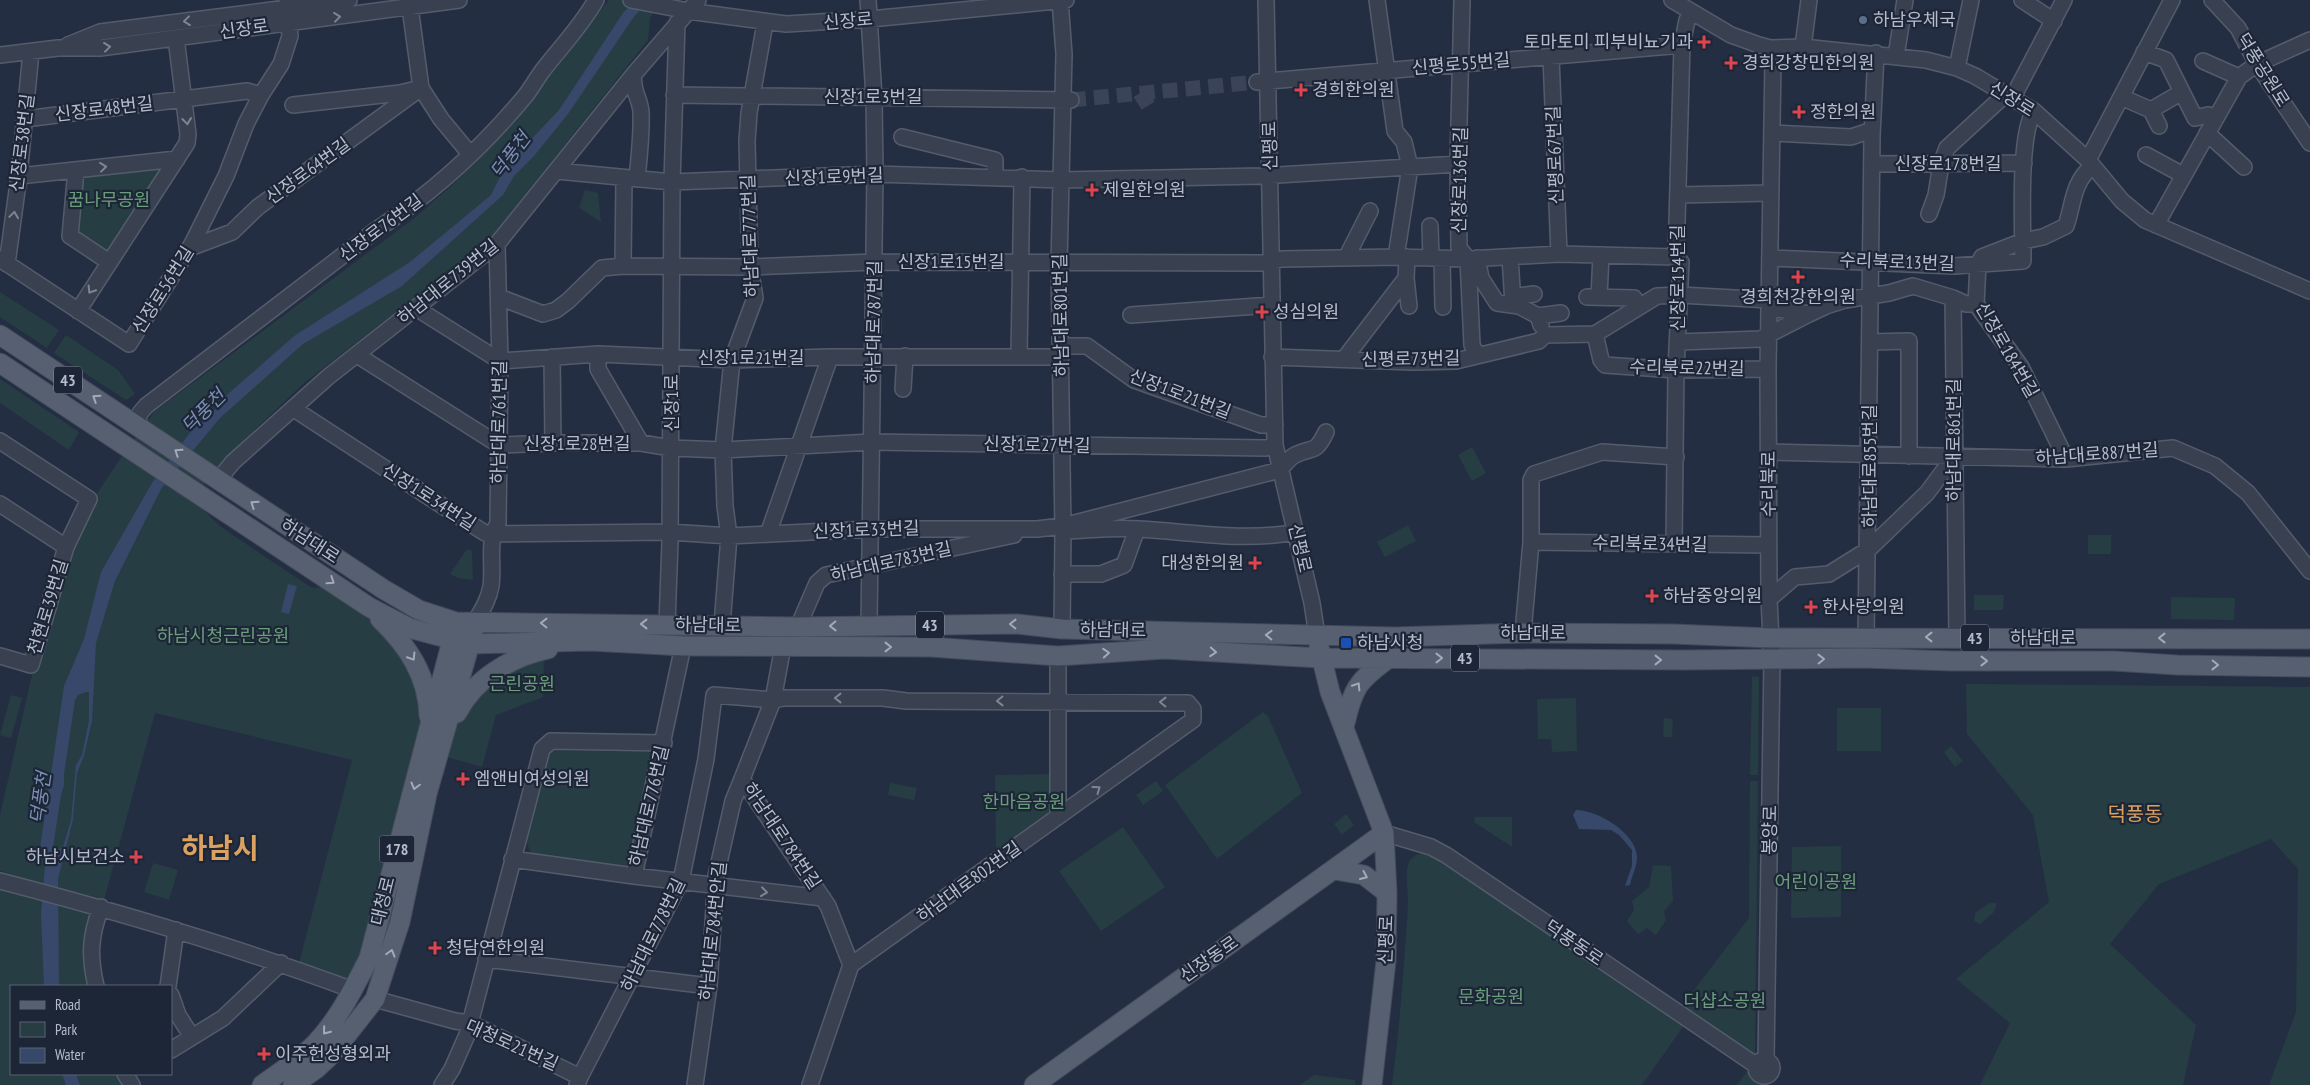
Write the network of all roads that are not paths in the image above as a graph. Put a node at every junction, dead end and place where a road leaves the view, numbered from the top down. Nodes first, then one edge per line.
1 (349, 0) edge
2 (459, 0) edge
3 (596, 0) edge
4 (631, 0) edge
5 (868, 0) edge
6 (1062, 0) edge
7 (1266, 0) edge
8 (1378, 0) edge
9 (1462, 0) edge
10 (1672, 0) edge
11 (1809, 0) edge
12 (1905, 0) edge
13 (1970, 0) edge
14 (2022, 0) edge
15 (2064, 0) edge
16 (2172, 0) edge
17 (2212, 0) edge
18 (430, 2) edge
19 (693, 6) edge
20 (410, 7) junction
21 (288, 10) edge
22 (1692, 13) junction
23 (870, 19) junction
24 (2054, 21) junction
25 (677, 23) junction
26 (765, 23) junction
27 (176, 38) junction
28 (2310, 40) edge
29 (1682, 45) junction
30 (1803, 47) junction
31 (58, 48) junction
32 (1770, 48) junction
33 (31, 52) junction
34 (2144, 52) junction
35 (1876, 53) junction
36 (0, 55) edge
37 (1896, 56) junction
38 (1551, 57) junction
39 (2203, 61) dead end
40 (1461, 63) junction
41 (2257, 64) junction
42 (1957, 68) junction
43 (1387, 72) junction
44 (634, 74) junction
45 (2239, 77) junction
46 (1263, 81) junction
47 (421, 88) junction
48 (2182, 92) junction
49 (261, 95) junction
50 (674, 95) junction
51 (2010, 95) junction
52 (752, 96) junction
53 (2121, 97) junction
54 (874, 98) junction
55 (184, 100) junction
56 (1067, 100) junction
57 (293, 105) dead end
58 (2151, 110) junction
59 (2034, 111) junction
60 (2216, 117) junction
61 (25, 119) junction
62 (2159, 126) dead end
63 (1872, 130) junction
64 (1772, 133) junction
65 (2207, 133) junction
66 (902, 137) dead end
67 (2310, 142) edge
68 (470, 154) junction
69 (2146, 155) dead end
70 (177, 159) junction
71 (2024, 163) junction
72 (2090, 163) junction
73 (1458, 164) junction
74 (1872, 164) junction
75 (1941, 164) junction
76 (1410, 167) junction
77 (2244, 167) dead end
78 (76, 170) junction
79 (557, 171) junction
80 (875, 174) junction
81 (1270, 175) junction
82 (2183, 175) junction
83 (19, 176) junction
84 (995, 177) junction
85 (1022, 177) junction
86 (631, 179) junction
87 (747, 180) junction
88 (1061, 180) junction
89 (672, 182) junction
90 (1771, 193) junction
91 (1678, 195) junction
92 (1370, 210) dead end
93 (1929, 214) dead end
94 (2156, 225) junction
95 (1430, 226) dead end
96 (2023, 241) junction
97 (192, 244) junction
98 (497, 244) junction
99 (1559, 254) junction
100 (1601, 254) junction
101 (1401, 257) junction
102 (1510, 257) junction
103 (1676, 257) junction
104 (1346, 258) junction
105 (1437, 258) junction
106 (1473, 258) junction
107 (1770, 258) junction
108 (1272, 260) junction
109 (1871, 261) junction
110 (2023, 261) joint
111 (3, 262) edge
112 (109, 262) junction
113 (874, 262) junction
114 (1020, 262) junction
115 (1059, 264) junction
116 (1978, 264) junction
117 (623, 266) junction
118 (672, 266) junction
119 (750, 267) junction
120 (1406, 278) junction
121 (2309, 289) edge
122 (1534, 294) dead end
123 (1680, 295) junction
124 (1870, 295) junction
125 (499, 297) junction
126 (1953, 298) junction
127 (1513, 304) junction
128 (1770, 304) junction
129 (1976, 304) junction
130 (1272, 305) junction
131 (1409, 306) dead end
132 (1639, 306) junction
133 (1443, 307) dead end
134 (416, 308) junction
135 (78, 311) junction
136 (1561, 313) dead end
137 (1809, 314) junction
138 (1130, 315) dead end
139 (1538, 316) junction
140 (1594, 334) junction
141 (0, 335) edge
142 (1545, 335) junction
143 (1768, 335) junction
144 (1678, 342) junction
145 (1870, 342) junction
146 (1061, 352) junction
147 (598, 354) junction
148 (357, 355) junction
149 (1477, 355) junction
150 (830, 356) junction
151 (905, 356) junction
152 (1019, 356) junction
153 (552, 357) junction
154 (672, 357) junction
155 (1272, 357) junction
156 (873, 358) junction
157 (1344, 359) junction
158 (732, 360) junction
159 (500, 361) junction
160 (0, 363) edge
161 (1768, 369) junction
162 (1676, 370) junction
163 (903, 388) dead end
164 (294, 409) junction
165 (1275, 425) junction
166 (140, 427) junction
167 (1326, 432) dead end
168 (0, 442) edge
169 (553, 442) junction
170 (872, 442) junction
171 (641, 443) junction
172 (500, 445) junction
173 (799, 445) junction
174 (1276, 445) junction
175 (1062, 446) junction
176 (671, 448) junction
177 (723, 450) junction
178 (1769, 452) junction
179 (1870, 455) junction
180 (1909, 456) junction
181 (1676, 457) junction
182 (1954, 458) junction
183 (2066, 460) junction
184 (1280, 470) junction
185 (215, 477) junction
186 (0, 504) edge
187 (1137, 528) junction
188 (871, 529) junction
189 (1037, 529) junction
190 (1063, 529) junction
191 (670, 532) junction
192 (1296, 532) junction
193 (492, 534) junction
194 (768, 534) junction
195 (729, 536) junction
196 (1531, 542) junction
197 (1674, 544) junction
198 (1769, 545) junction
199 (66, 547) junction
200 (1869, 549) junction
201 (870, 565) junction
202 (2310, 571) edge
203 (1062, 574) junction
204 (488, 598) junction
205 (1769, 599) junction
206 (369, 607) junction
207 (419, 610) junction
208 (394, 620) junction
209 (456, 622) junction
210 (476, 622) junction
211 (667, 624) junction
212 (722, 625) junction
213 (869, 625) junction
214 (798, 627) junction
215 (1062, 629) junction
216 (1523, 633) junction
217 (1317, 636) junction
218 (1866, 637) junction
219 (1771, 638) junction
220 (1956, 638) junction
221 (2310, 639) edge
222 (591, 641) junction
223 (461, 642) junction
224 (682, 646) junction
225 (783, 646) junction
226 (0, 656) edge
227 (1058, 656) junction
228 (1320, 658) junction
229 (1389, 658) junction
230 (1772, 659) junction
231 (2310, 666) edge
232 (773, 700) junction
233 (1058, 700) junction
234 (1344, 727) junction
235 (434, 741) junction
236 (664, 743) junction
237 (742, 779) junction
238 (1058, 818) junction
239 (1384, 833) junction
240 (512, 860) junction
241 (1335, 870) junction
242 (634, 876) junction
243 (3, 881) edge
244 (681, 881) junction
245 (716, 886) junction
246 (1387, 894) junction
247 (823, 898) junction
248 (94, 905) junction
249 (176, 930) junction
250 (486, 959) junction
251 (281, 963) junction
252 (852, 965) junction
253 (632, 978) junction
254 (96, 985) edge
255 (168, 985) edge
256 (709, 986) junction
257 (353, 990) junction
258 (172, 998) edge
259 (375, 999) junction
260 (470, 1023) junction
261 (192, 1037) junction
262 (172, 1049) edge
263 (1767, 1071) edge
264 (579, 1081) edge
265 (262, 1085) edge
266 (293, 1085) edge
267 (442, 1085) edge
268 (695, 1085) edge
269 (810, 1085) edge
270 (1034, 1085) edge
271 (1372, 1085) edge

1 - 21 street, 신장로
2 - 18 street, 신장로
3 - 68 street, 신장로76번길
4 - 19 street, 신장로
5 - 23 street, 하남대로787번길
6 - 23 street, 신장로
6 - 56 street, 하남대로801번길
7 - 46 street, 신평로
8 - 43 street
9 - 40 street, 신장로136번길
10 - 22 street, 신장로
11 - 30 street
12 - 37 street
13 - 42 street
14 - 24 street
15 - 24 street
16 - 34 street
17 - 41 street, 덕풍공원로
18 - 20 street, 신장로
19 - 25 street, 하남대로739번길
19 - 26 street, 신장로
21 -> 20 street, 신장로
20 - 47 street
21 - 27 street, 신장로
21 -> 31 street, 신장로
21 - 49 street, 신장로56번길
22 - 29 street, 신장로154번길
22 - 32 street, 신장로
23 - 26 street, 신장로
23 - 54 street, 하남대로787번길
24 - 51 street
25 - 44 street, 하남대로739번길
25 - 50 street, 신장1로
26 - 52 street, 하남대로777번길
31 -> 27 street, 신장로
27 - 55 street
28 - 41 street
29 - 38 street, 신평로55번길
29 - 91 street, 신장로154번길
30 - 32 street, 신장로
30 - 35 street, 신장로
31 - 33 street, 신장로
32 - 64 street, 수리북로
33 - 36 street, 신장로
33 - 61 street, 신장로38번길
34 - 48 street
34 - 53 street
35 - 37 street, 신장로
35 - 63 street, 하남대로855번길
37 - 42 street, 신장로
38 - 40 street, 신평로55번길
38 - 99 street, 신평로67번길
39 - 45 street
40 - 43 street, 신평로55번길
40 - 73 street, 신장로136번길
41 - 45 street
41 - 67 street, 덕풍공원로
42 - 51 street, 신장로
43 - 46 street, 신평로55번길
43 - 76 street
44 - 79 street, 하남대로739번길
44 - 86 street
45 - 60 street
46 - 81 street, 신평로
47 - 57 street
47 - 68 street
47 - 97 street, 신장로64번길
48 - 58 street
48 - 60 street
49 - 55 street
49 - 97 street, 신장로56번길
50 - 52 street, 신장1로3번길
50 - 89 street, 신장1로
51 - 59 street, 신장로
51 - 75 street
52 - 54 street, 신장1로3번길
52 - 87 street, 하남대로777번길
53 - 58 street
53 - 72 street
54 - 56 street, 신장1로3번길
54 - 80 street, 하남대로787번길
55 - 61 street, 신장로48번길
55 -> 70 street
56 - 88 street, 하남대로801번길
58 - 62 street
59 - 71 street, 신장로178번길
59 - 72 street, 신장로
60 - 65 street
61 - 83 street, 신장로38번길
63 - 64 street
63 - 74 street, 하남대로855번길
64 - 90 street, 수리북로
65 - 77 street
65 - 82 street
66 - 84 street
68 - 166 street, 신장로76번길
69 - 82 street
78 -> 70 street
70 - 112 street
71 - 75 street, 신장로178번길
71 - 96 street, 신장로178번길
72 - 94 street, 신장로
72 - 96 street
73 - 76 street, 신장1로9번길
73 - 106 street, 신장로136번길
74 - 75 street, 신장로178번길
74 - 109 street, 하남대로855번길
75 - 93 street
76 - 81 street, 신장1로9번길
76 - 101 street
78 - 83 street
78 - 112 street
79 - 86 street
79 - 98 street, 하남대로739번길
80 - 84 street, 신장1로9번길
80 - 87 street, 신장1로9번길
80 - 113 street, 하남대로787번길
81 - 88 street, 신장1로9번길
81 - 108 street, 신평로
82 - 94 street
111 -> 83 street, 신장로38번길
84 - 85 street, 신장1로9번길
85 - 88 street, 신장1로9번길
85 - 114 street
86 - 89 street
86 - 117 street
87 - 89 street, 신장1로9번길
87 - 119 street, 하남대로777번길
88 - 115 street, 하남대로801번길
89 - 118 street, 신장1로
90 - 91 street
90 - 107 street, 수리북로
91 - 103 street, 신장로154번길
92 - 104 street
94 - 121 street, 신장로
95 - 105 street
96 - 110 street, 신장로178번길
96 - 116 street
97 - 135 street, 신장로56번길
98 - 125 street, 하남대로761번길
98 - 134 street, 하남대로739번길
99 - 100 street
99 - 102 street
100 - 103 street
100 - 132 street
101 - 104 street
101 - 105 street
101 - 120 street
102 - 106 street
102 - 127 street
103 - 123 street, 신장로154번길
104 - 108 street
105 - 106 street
105 - 133 street
106 - 127 street
106 - 149 street, 신장로136번길
107 - 109 street, 수리북로13번길
107 - 128 street, 수리북로
108 - 115 street, 신장1로15번길
108 - 130 street, 신평로
109 - 116 street, 수리북로13번길
109 - 124 street, 하남대로855번길
110 - 116 street, 수리북로13번길
111 - 135 street, 신장로56번길
112 -> 135 street
113 - 114 street, 신장1로15번길
113 - 119 street, 신장1로15번길
113 - 156 street, 하남대로787번길
114 - 115 street, 신장1로15번길
114 - 152 street, 신장1로15번길
115 - 146 street, 하남대로801번길
116 - 129 street, 신장로184번길
117 - 118 street, 신장1로15번길
117 - 125 street, 신장1로15번길
118 - 119 street, 신장1로15번길
118 - 154 street, 신장1로
119 - 158 street, 하남대로777번길
120 - 131 street
120 - 157 street
122 - 127 street
123 - 128 street
123 - 132 street
123 - 144 street, 신장로154번길
124 - 126 street
124 - 137 street
124 - 145 street, 하남대로855번길
125 - 159 street, 하남대로761번길
126 - 129 street
126 - 182 street, 하남대로861번길
127 - 139 street
128 - 137 street
128 - 143 street, 수리북로
129 - 183 street, 신장로184번길
130 - 138 street
130 - 155 street, 신평로
132 - 140 street
134 - 148 street, 하남대로739번길
134 - 159 street
136 - 139 street
137 - 143 street
139 - 142 street
140 - 142 street, 신평로73번길
140 - 162 street, 수리북로22번길
166 -> 141 main road, 하남대로 / 43
142 - 149 street, 신평로73번길
143 - 144 street
143 - 161 street, 수리북로
144 - 162 street, 신장로154번길
145 - 179 street, 하남대로855번길
145 - 180 street
146 - 152 street, 신장1로21번길
146 - 165 street, 신장1로21번길
146 - 175 street, 하남대로801번길
147 - 153 street, 신장1로21번길
147 - 154 street, 신장1로21번길
147 - 171 street
148 - 164 street, 하남대로739번길
148 - 172 street, 신장1로28번길
149 - 157 street, 신평로73번길
150 - 156 street, 신장1로21번길
150 - 158 street, 신장1로21번길
150 - 173 street, 신장1로21번길
151 - 152 street, 신장1로21번길
151 - 156 street, 신장1로21번길
151 - 163 street
153 - 159 street, 신장1로21번길
153 - 169 street
154 - 158 street, 신장1로21번길
154 - 176 street, 신장1로
155 - 157 street, 신평로73번길
155 - 165 street, 신평로
156 - 170 street, 하남대로787번길
158 - 177 street, 하남대로777번길
159 - 172 street, 하남대로761번길
160 -> 206 main road, 하남대로 / 43
161 - 162 street, 수리북로22번길
161 - 178 street, 수리북로
162 - 181 street, 신장로154번길
164 - 185 street, 하남대로739번길
164 - 193 street, 신장1로34번길
165 - 174 street, 신평로
185 -> 166 main road, 하남대로 / 43
167 - 184 street
168 - 199 street, 천현로39번길
169 - 171 street, 신장1로28번길
169 - 172 street, 신장1로28번길
170 - 173 street, 신장1로27번길
170 - 175 street, 신장1로27번길
170 - 188 street, 하남대로787번길
171 - 176 street, 신장1로28번길
172 - 193 street, 하남대로761번길
173 - 177 street, 신장1로27번길
173 - 194 street
174 - 175 street, 신장1로27번길
174 - 184 street, 신평로
175 - 190 street, 하남대로801번길
176 - 177 street, 신장1로27번길
176 - 191 street, 신장1로
177 - 195 street, 하남대로777번길
178 - 179 street, 하남대로887번길
178 - 198 street, 수리북로
179 - 180 street, 하남대로887번길
179 - 200 street, 하남대로855번길
180 - 182 street, 하남대로887번길
181 - 196 street
181 - 197 street, 신장로154번길
182 - 183 street, 하남대로887번길
182 - 200 street
182 - 220 street, 하남대로861번길
183 - 202 street, 하남대로887번길
184 - 190 street
184 - 192 street, 신평로
207 -> 185 main road, 하남대로 / 43
186 - 199 street, 천현로39번길
187 - 190 street, 신장1로33번길
187 - 192 street, 신장1로33번길
187 - 203 street
188 - 189 street, 신장1로33번길
188 - 194 street, 신장1로33번길
188 - 201 street, 하남대로787번길
189 - 190 street, 신장1로33번길
189 - 201 street, 하남대로783번길
190 - 203 street, 하남대로801번길
191 - 193 street, 신장1로34번길
191 - 195 street, 신장1로33번길
191 - 211 street, 신장1로
192 - 217 street, 신평로
193 - 204 street, 하남대로761번길
194 - 195 street, 신장1로33번길
195 - 212 street, 하남대로777번길
196 - 197 street, 수리북로34번길
196 - 216 street
197 - 198 street, 수리북로34번길
198 - 205 street, 수리북로
199 - 226 street, 천현로39번길
200 - 205 street
200 - 218 street, 하남대로855번길
201 - 213 street, 하남대로787번길
201 - 214 street, 하남대로783번길
203 - 215 street, 하남대로801번길
204 - 209 street
204 - 210 street, 하남대로761번길
205 - 219 street, 수리북로
206 - 208 main road, 하남대로 / 43
206 -> 235 main road
207 - 208 main road
207 - 209 main road, 하남대로 / 43
208 - 223 main road, 하남대로 / 43
209 - 210 main road, 하남대로 / 43
209 - 223 main road, 대청로 / 178
211 -> 210 main road, 하남대로 / 43
210 - 223 main road, 대청로 / 178
211 - 212 main road, 하남대로 / 43
212 - 214 main road, 하남대로 / 43
213 -> 214 main road, 하남대로 / 43
215 -> 213 main road, 하남대로 / 43
214 - 225 street, 하남대로783번길
217 -> 215 main road, 하남대로 / 43
216 - 217 main road, 하남대로 / 43
216 - 219 main road, 하남대로 / 43
217 - 228 main road, 신평로
218 - 219 main road, 하남대로 / 43
220 -> 218 main road, 하남대로 / 43
219 - 230 street, 수리북로
221 -> 220 main road, 하남대로 / 43
222 - 223 main road, 하남대로 / 43
222 - 224 main road, 하남대로 / 43
222 - 235 main road
223 - 235 main road, 대청로 / 178
224 - 225 main road, 하남대로 / 43
224 - 236 street, 하남대로776번길
225 -> 227 main road, 하남대로 / 43
225 - 232 street, 하남대로784번길
227 -> 228 main road, 하남대로 / 43
227 - 233 street
228 - 229 main road, 하남대로 / 43
228 - 234 main road, 신평로
229 -> 230 main road, 하남대로 / 43
234 -> 229 main road
230 -> 231 main road, 하남대로 / 43
230 - 263 street, 봉양로
233 -> 232 street
232 - 237 street, 하남대로784번길
232 - 244 street, 하남대로778번길
233 - 238 street
238 -> 233 street, 하남대로802번길
234 - 239 main road, 신평로
235 -> 257 main road, 대청로 / 178
259 -> 235 main road, 대청로 / 178
236 - 240 street
236 - 242 street, 하남대로776번길
237 - 245 street, 하남대로784번안길
237 - 247 street, 하남대로784번길
238 - 252 street, 하남대로802번길
239 - 241 main road, 신장동로
239 - 246 main road, 신평로
239 - 263 street, 덕풍동로
240 - 242 street, 하남대로776번길
240 - 250 street
241 -> 246 main road
241 - 270 main road, 신장동로
242 - 244 street
243 - 248 street
244 - 245 street
244 - 253 street, 하남대로778번길
245 -> 247 street
245 - 256 street, 하남대로784번안길
246 - 271 main road, 신평로
247 - 252 street, 하남대로784번길
248 - 249 street
248 - 254 street
249 - 251 street
249 - 255 street
250 - 253 street
250 - 260 street
251 - 257 street
251 - 261 street
252 - 269 street
253 - 256 street
253 - 264 street, 하남대로778번길
256 - 268 street, 하남대로784번안길
257 -> 265 main road, 대청로 / 178
258 - 261 street
259 - 260 street, 대청로21번길
259 - 266 main road, 대청로 / 178
260 - 264 street, 대청로21번길
260 - 267 street
261 - 262 street

